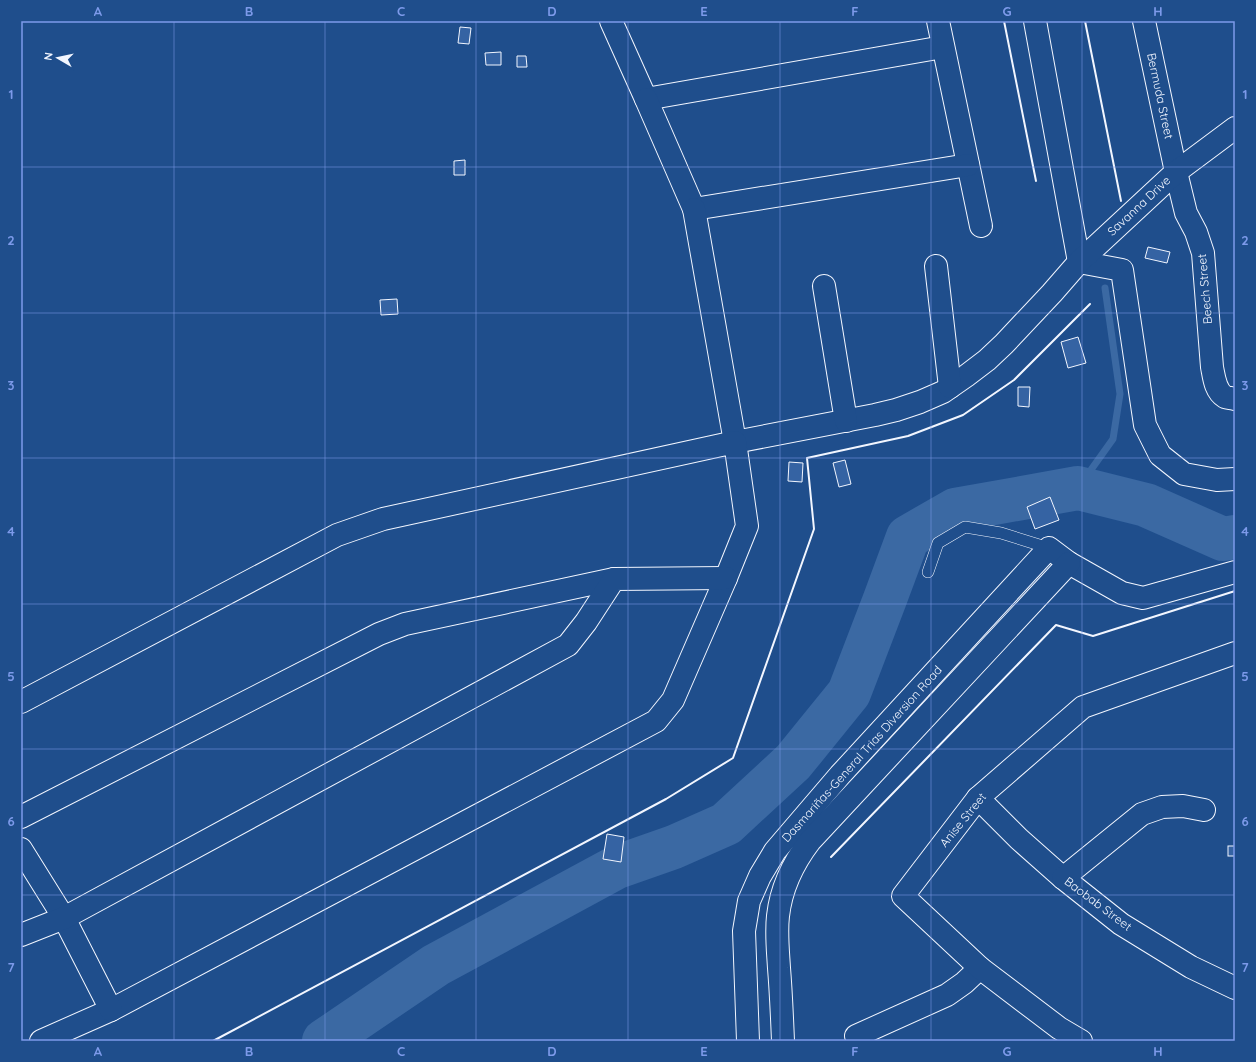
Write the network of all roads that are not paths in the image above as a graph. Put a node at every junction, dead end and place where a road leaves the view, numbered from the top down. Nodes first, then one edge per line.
1 (611, 21) edge
2 (938, 21) edge
3 (1035, 21) edge
4 (1144, 21) edge
5 (943, 47) junction
6 (646, 99) junction
7 (1235, 128) edge
8 (968, 165) junction
9 (1176, 172) junction
10 (694, 209) junction
11 (981, 226) dead end
12 (1079, 262) junction
13 (936, 266) dead end
14 (824, 286) dead end
15 (950, 387) junction
16 (1235, 399) edge
17 (846, 421) junction
18 (736, 442) junction
19 (1235, 479) edge
20 (1048, 548) junction
21 (1070, 563) junction
22 (928, 572) dead end
23 (1235, 572) edge
24 (614, 578) junction
25 (726, 578) junction
26 (1235, 653) edge
27 (21, 702) edge
28 (978, 798) junction
29 (1204, 810) dead end
30 (21, 817) edge
31 (21, 849) edge
32 (1063, 878) junction
33 (64, 918) junction
34 (21, 935) edge
35 (980, 968) junction
36 (1235, 988) edge
37 (111, 1010) junction
38 (856, 1036) dead end
39 (41, 1041) edge
40 (748, 1041) edge
41 (783, 1041) edge
42 (1081, 1041) edge

1 - 6 street
2 - 5 street
3 - 12 street
4 - 9 street, Bermuda Street
5 - 6 street
5 - 8 street
6 - 10 street
7 - 9 street, Savanna Drive
8 - 10 street
8 - 11 street
9 - 12 street, Savanna Drive
9 - 16 street, Beech Street
10 - 18 street
12 - 15 street, Savanna Drive
12 - 19 street
13 - 15 street
14 - 17 street
15 - 17 street, Savanna Drive
17 - 18 street, Savanna Drive
18 - 25 street
18 - 27 street, Savanna Drive
20 - 21 street
20 - 22 lane
20 - 40 street, Dasmariñas-General Trias Diversion Road
21 - 23 street
21 - 41 street, Dasmariñas-General Trias Diversion Road
24 - 25 street
24 - 30 street
24 - 33 street
25 - 37 street
26 - 28 street, Anise Street
28 - 32 street, Baobab Street
28 - 35 street, Anise Street
29 - 32 street
31 - 33 street
32 - 36 street, Baobab Street
33 - 34 street
33 - 37 street
35 - 38 street
35 - 42 street, Anise Street
37 - 39 street

